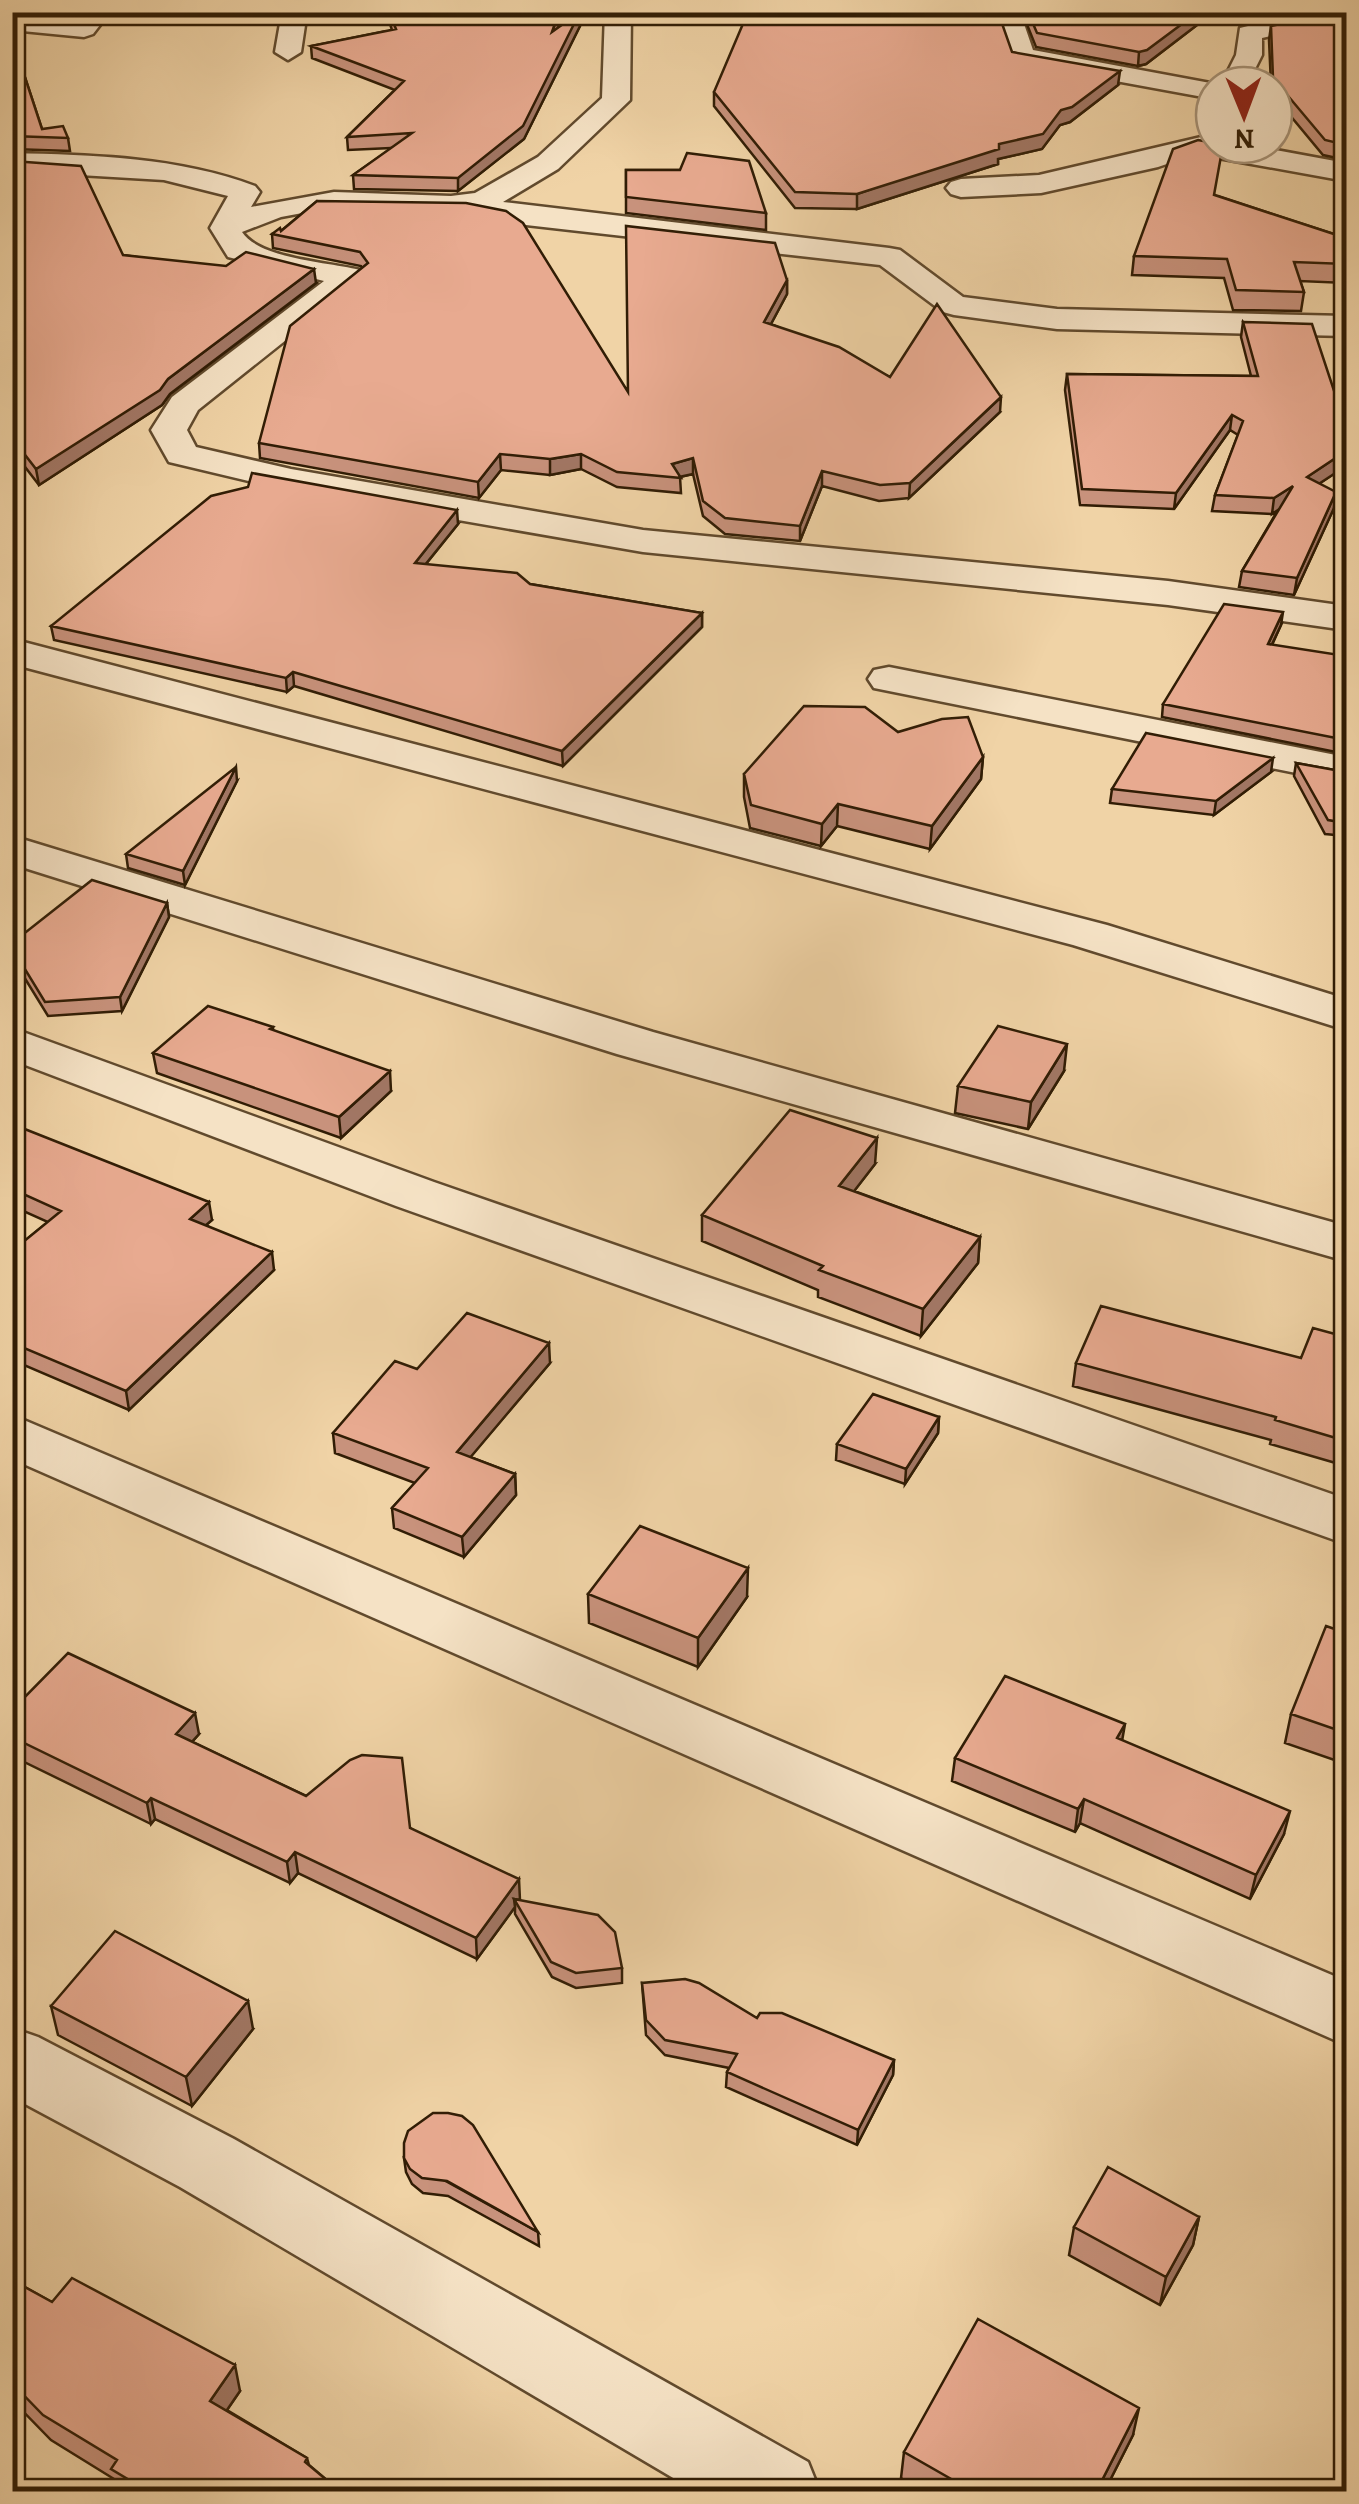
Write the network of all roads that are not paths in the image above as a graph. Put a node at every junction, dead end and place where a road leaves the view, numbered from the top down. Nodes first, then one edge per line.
1 (98, 12) edge
2 (294, 12) edge
3 (618, 12) edge
4 (999, 12) edge
5 (12, 22) edge
6 (1346, 24) edge
7 (288, 52) dead end
8 (1244, 65) edge
9 (1194, 87) edge
10 (1194, 145) edge
11 (1294, 161) edge
12 (12, 162) edge
13 (1346, 172) edge
14 (961, 188) edge
15 (468, 204) junction
16 (226, 228) junction
17 (1346, 326) edge
18 (1346, 618) edge
19 (12, 651) edge
20 (889, 679) dead end
21 (1346, 770) edge
22 (12, 849) edge
23 (1346, 1014) edge
24 (12, 1043) edge
25 (1346, 1244) edge
26 (12, 1436) edge
27 (1346, 1522) edge
28 (1346, 2014) edge
29 (12, 2060) edge
30 (778, 2492) edge

1 - 5 street
2 - 7 street
3 - 15 street
4 - 9 street
6 - 8 street
10 - 14 street
11 - 13 street
12 - 16 street
15 - 16 street
15 - 17 street
16 - 18 street
19 - 23 street
20 - 21 street
22 - 25 street
24 - 27 street
26 - 28 street
29 - 30 street

